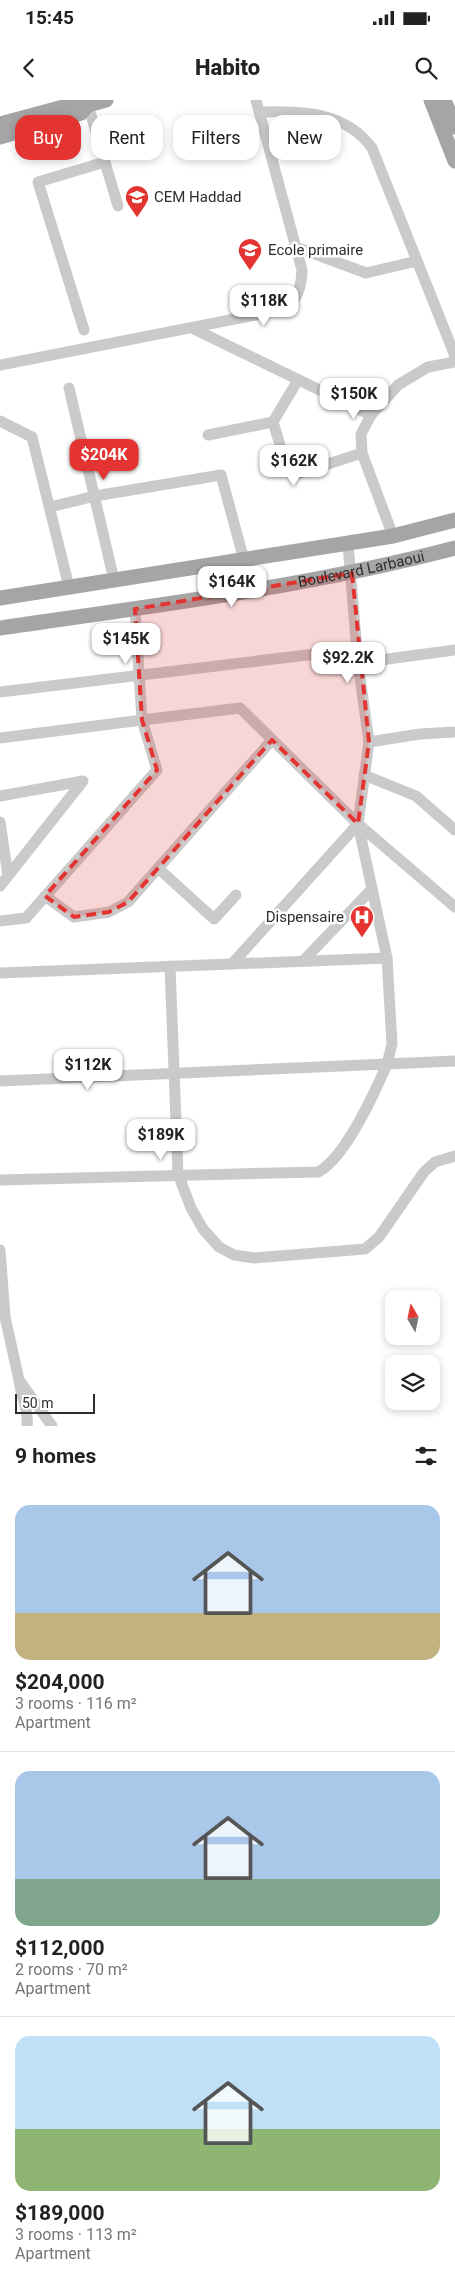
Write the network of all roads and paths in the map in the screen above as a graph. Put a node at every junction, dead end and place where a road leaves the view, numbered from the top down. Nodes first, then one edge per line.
1 (106, 100) edge
2 (432, 100) edge
3 (444, 100) edge
4 (88, 105) junction
5 (258, 106) edge
6 (0, 124) edge
7 (455, 127) edge
8 (0, 137) edge
9 (105, 162) junction
10 (455, 162) edge
11 (118, 206) dead end
12 (296, 247) junction
13 (417, 261) junction
14 (192, 328) junction
15 (84, 330) dead end
16 (455, 356) edge
17 (455, 362) edge
18 (0, 365) edge
19 (298, 380) junction
20 (69, 388) dead end
21 (371, 415) junction
22 (0, 421) edge
23 (273, 422) junction
24 (208, 435) dead end
25 (362, 453) junction
26 (95, 496) junction
27 (50, 507) junction
28 (455, 520) edge
29 (393, 536) junction
30 (348, 544) junction
31 (455, 548) edge
32 (244, 560) junction
33 (352, 573) junction
34 (114, 580) junction
35 (69, 586) junction
36 (0, 598) edge
37 (135, 609) junction
38 (0, 628) edge
39 (357, 649) junction
40 (455, 650) edge
41 (358, 663) junction
42 (139, 676) junction
43 (0, 692) edge
44 (142, 720) junction
45 (455, 732) edge
46 (0, 738) edge
47 (272, 740) junction
48 (369, 742) junction
49 (364, 775) junction
50 (0, 796) edge
51 (0, 822) edge
52 (358, 824) junction
53 (455, 830) edge
54 (158, 868) junction
55 (8, 876) junction
56 (0, 886) edge
57 (372, 889) junction
58 (236, 895) dead end
59 (45, 896) junction
60 (455, 907) edge
61 (0, 921) edge
62 (387, 958) junction
63 (303, 961) junction
64 (232, 964) junction
65 (170, 966) junction
66 (0, 973) edge
67 (455, 1061) edge
68 (388, 1064) junction
69 (176, 1074) junction
70 (0, 1081) edge
71 (455, 1156) edge
72 (178, 1174) junction
73 (0, 1180) edge
74 (0, 1250) edge
75 (19, 1380) junction
76 (27, 1426) edge
77 (52, 1426) edge

1 - 4 main road
2 - 10 main road
3 - 7 main road
4 - 6 main road
4 - 8 main road
4 - 9 street
5 - 12 street
5 - 13 street
9 - 11 street
9 - 15 street
12 - 13 street
12 - 14 street
13 - 16 street
14 - 18 street
14 - 19 street
17 - 21 street
19 - 21 street
19 - 23 street
20 - 26 street
21 - 25 street
22 - 27 street
23 - 24 street
23 - 25 street
25 - 29 street
26 - 27 street
26 - 32 street
26 - 34 street
27 - 35 street
28 - 29 main road, Boulevard Larbaoui
29 - 30 main road, Boulevard Larbaoui
30 - 32 main road, Boulevard Larbaoui
30 - 33 street
31 - 33 main road, Boulevard Larbaoui
32 - 34 main road, Boulevard Larbaoui
33 - 37 main road, Boulevard Larbaoui
33 - 39 street
34 - 35 main road, Boulevard Larbaoui
35 - 36 main road, Boulevard Larbaoui
37 - 38 main road, Boulevard Larbaoui
37 - 42 street
39 - 41 street
39 - 42 street
40 - 41 street
41 - 48 street
42 - 43 street
42 - 44 street
44 - 46 street
44 - 47 street
44 - 59 street
45 - 48 street
47 - 52 street
47 - 54 street
48 - 49 street
49 - 52 street
49 - 53 street
50 - 55 street
51 - 55 street
52 - 57 street
52 - 60 street
52 - 64 street
54 - 58 street
54 - 59 street
55 - 56 street
57 - 62 street
57 - 63 street
59 - 61 street
62 - 63 street
62 - 68 street
63 - 64 street
64 - 65 street
65 - 66 street
65 - 69 street
67 - 68 street
68 - 69 street
68 - 72 street
69 - 70 street
69 - 72 street
71 - 72 street
72 - 73 street
74 - 75 street
75 - 76 street
75 - 77 street

